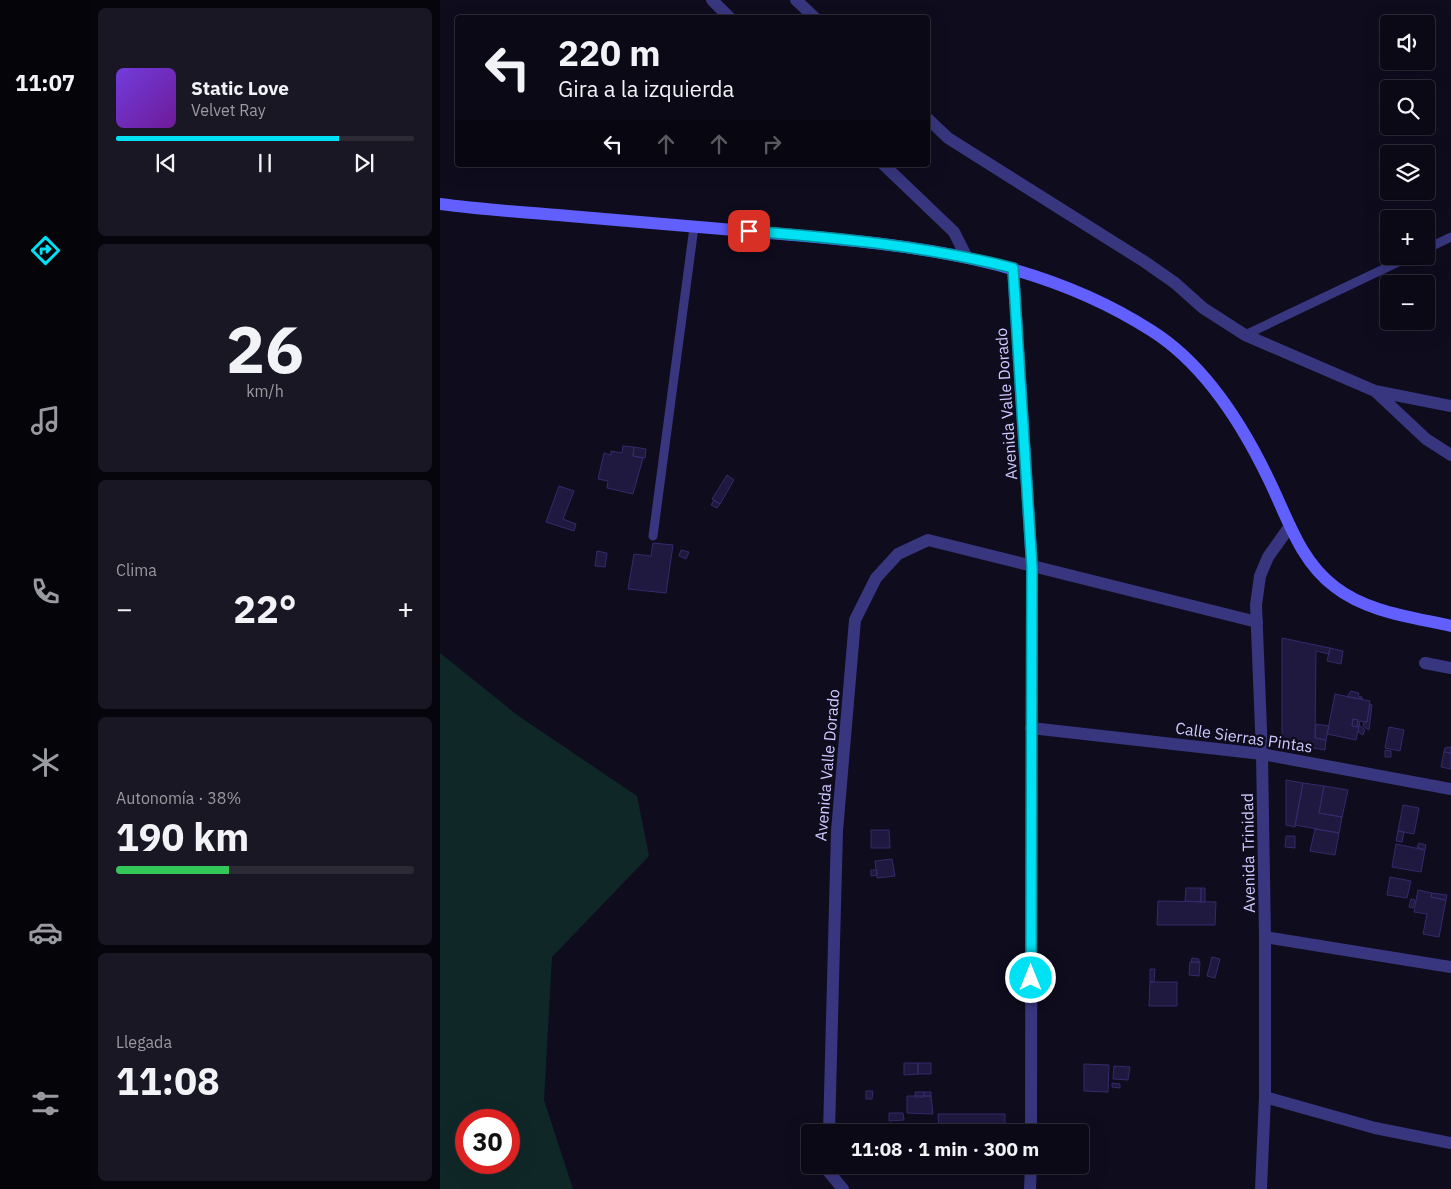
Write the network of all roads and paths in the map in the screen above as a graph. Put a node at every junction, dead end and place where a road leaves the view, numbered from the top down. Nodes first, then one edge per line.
1 (712, 0) edge
2 (796, 0) edge
3 (727, 15) edge
4 (812, 15) edge
5 (930, 121) edge
6 (886, 167) edge
7 (440, 204) edge
8 (694, 226) junction
9 (1451, 237) edge
10 (1435, 245) edge
11 (966, 256) junction
12 (1392, 265) edge
13 (1013, 268) junction
14 (1245, 335) junction
15 (1375, 391) junction
16 (1451, 406) edge
17 (1451, 455) edge
18 (1290, 526) junction
19 (653, 536) dead end
20 (1032, 567) junction
21 (1257, 622) junction
22 (1451, 626) edge
23 (1424, 663) dead end
24 (1451, 668) edge
25 (1032, 728) junction
26 (1262, 754) junction
27 (1451, 789) edge
28 (1265, 937) junction
29 (1451, 967) edge
30 (1264, 1097) junction
31 (829, 1124) edge
32 (1031, 1124) edge
33 (1451, 1144) edge
34 (832, 1174) edge
35 (1031, 1174) edge
36 (843, 1189) edge
37 (1030, 1189) edge
38 (1261, 1189) edge

1 - 3 street
2 - 4 street
5 - 14 street
6 - 11 street
7 - 8 main road
8 - 11 main road
8 - 19 lane
9 - 10 lane
11 - 13 main road
12 - 14 lane
13 - 18 main road
13 - 20 street, Avenida Valle Dorado
14 - 15 street
15 - 16 street
15 - 17 street
18 - 21 street, Avenida Trinidad
18 - 22 main road
20 - 21 street
20 - 25 street, Avenida Valle Dorado
20 - 31 street, Avenida Valle Dorado
21 - 26 street, Avenida Trinidad
23 - 24 street
25 - 26 street, Calle Sierras Pintas
25 - 32 street, Avenida Valle Dorado
26 - 27 street, Calle Sierras Pintas
26 - 28 street, Avenida Trinidad
28 - 29 street
28 - 30 street, Avenida Trinidad
30 - 33 street
30 - 38 street, Avenida Trinidad
34 - 36 street
35 - 37 street

